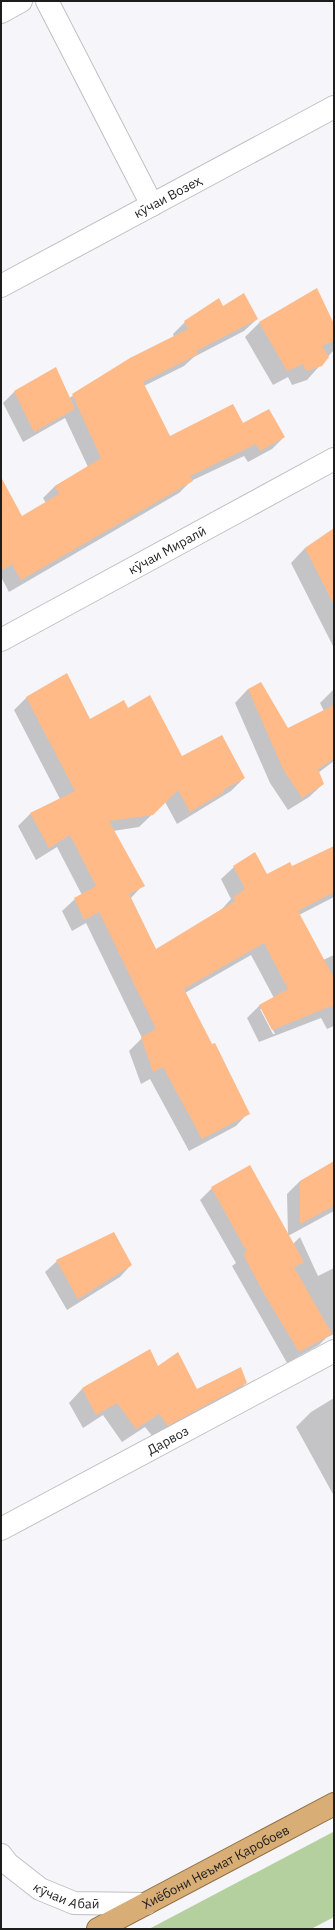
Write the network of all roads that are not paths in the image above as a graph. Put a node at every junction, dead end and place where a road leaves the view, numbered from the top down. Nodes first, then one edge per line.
1 (21, 1) edge
2 (47, 1) edge
3 (1, 12) edge
4 (334, 107) edge
5 (152, 205) junction
6 (1, 286) edge
7 (334, 459) edge
8 (1, 640) edge
9 (334, 1351) edge
10 (1, 1529) edge
11 (331, 1808) edge
12 (1, 1855) edge
13 (146, 1904) junction
14 (98, 1929) edge

1 - 3 street
2 - 5 street
4 - 5 street, кӯчаи Возеҳ
5 - 6 street, кӯчаи Возеҳ
7 - 8 street, кӯчаи Миралӣ
9 - 10 street, Дарвоз
11 - 13 highway, Хиёбони Неъмат Қаробоев
12 - 13 street, кӯчаи Абаӣ
13 - 14 highway, Хиёбони Неъмат Қаробоев

